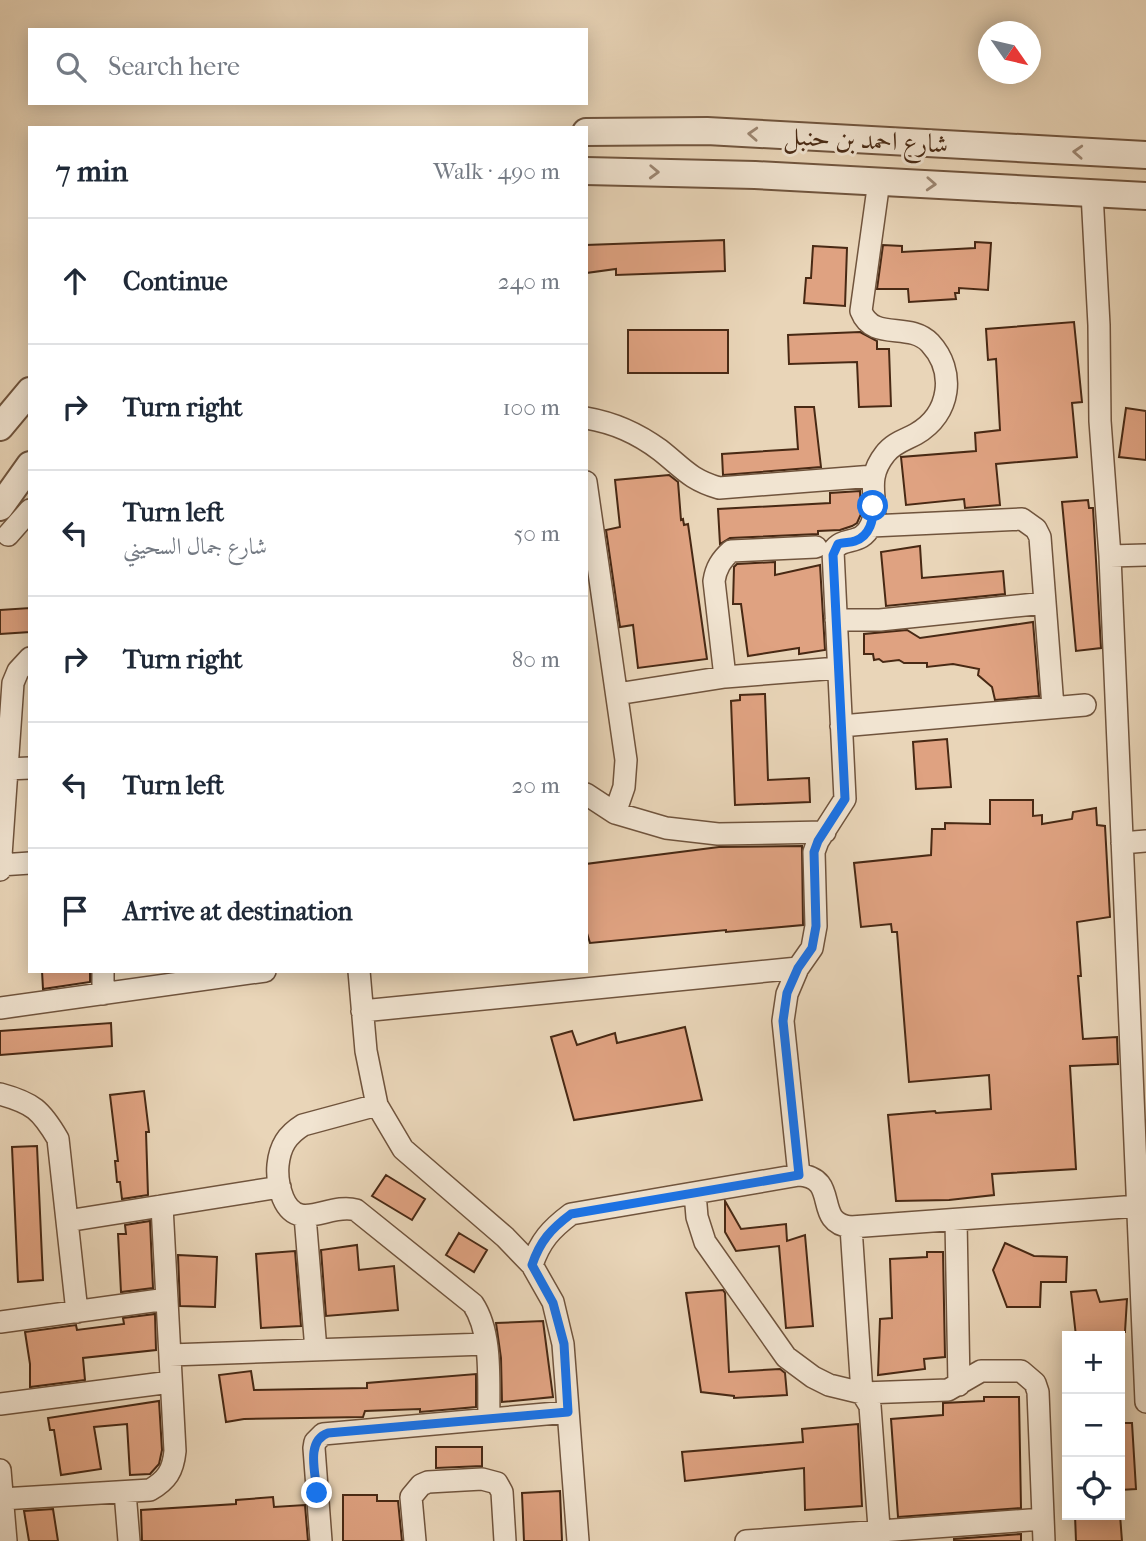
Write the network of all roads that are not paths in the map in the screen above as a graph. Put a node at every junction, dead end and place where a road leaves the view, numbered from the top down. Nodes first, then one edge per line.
1 (707, 131) junction
2 (588, 132) edge
3 (1146, 155) edge
4 (588, 171) edge
5 (688, 173) junction
6 (879, 181) junction
7 (1092, 192) junction
8 (1146, 196) edge
9 (28, 393) edge
10 (588, 418) edge
11 (0, 426) edge
12 (28, 468) edge
13 (874, 476) junction
14 (588, 496) edge
15 (0, 508) edge
16 (28, 512) edge
17 (871, 526) junction
18 (8, 535) dead end
19 (816, 547) dead end
20 (1146, 555) edge
21 (1110, 556) junction
22 (1045, 603) junction
23 (836, 620) junction
24 (28, 660) edge
25 (838, 668) junction
26 (725, 677) junction
27 (617, 694) junction
28 (1085, 705) dead end
29 (1053, 708) junction
30 (841, 726) junction
31 (28, 768) edge
32 (6, 769) junction
33 (588, 795) edge
34 (615, 813) junction
35 (825, 832) junction
36 (1146, 841) edge
37 (1122, 843) junction
38 (28, 863) edge
39 (0, 867) edge
40 (798, 968) junction
41 (103, 973) edge
42 (251, 973) edge
43 (359, 973) edge
44 (103, 994) junction
45 (0, 1008) edge
46 (362, 1011) junction
47 (1138, 1056) edge
48 (0, 1094) edge
49 (377, 1105) junction
50 (799, 1175) junction
51 (280, 1187) junction
52 (695, 1193) junction
53 (1140, 1196) edge
54 (162, 1206) junction
55 (305, 1216) junction
56 (956, 1220) junction
57 (67, 1221) junction
58 (851, 1227) junction
59 (532, 1265) junction
60 (167, 1299) junction
61 (77, 1312) junction
62 (0, 1322) edge
63 (486, 1345) junction
64 (316, 1350) junction
65 (170, 1355) junction
66 (171, 1381) junction
67 (959, 1385) junction
68 (862, 1393) junction
69 (1146, 1402) edge
70 (0, 1404) edge
71 (568, 1412) junction
72 (489, 1419) junction
73 (0, 1470) edge
74 (125, 1492) junction
75 (2, 1499) junction
76 (1043, 1519) junction
77 (880, 1536) edge
78 (6, 1541) edge
79 (129, 1541) edge
80 (321, 1541) edge
81 (415, 1541) edge
82 (505, 1541) edge
83 (578, 1541) edge
84 (746, 1541) edge
85 (1044, 1541) edge

1 - 2 street, شارع احمد بن حنبل
3 -> 1 street, شارع احمد بن حنبل
1 - 5 street
4 -> 5 street, شارع احمد بن حنبل
5 - 6 street, شارع احمد بن حنبل
6 -> 7 street, شارع احمد بن حنبل
6 - 13 street
7 - 8 street, شارع احمد بن حنبل
7 - 21 street
9 - 11 street
10 - 13 street
12 - 15 street
13 - 17 street
14 - 27 street
16 - 18 street
17 - 22 street
17 - 23 street
19 - 26 street
20 - 21 street
21 - 37 street
22 - 23 street
22 - 29 street
23 - 25 street
24 - 32 street
25 - 26 street
25 - 30 street
26 - 27 street
27 - 34 street
28 - 29 street
29 - 30 street
30 - 35 street
31 - 32 street
32 - 39 street
33 - 34 street
34 - 35 street
35 - 40 street
36 - 37 street
37 - 47 street
38 - 39 street
40 - 46 street
40 - 50 street
41 - 44 street
42 - 44 street
43 - 46 street
44 - 45 street
46 - 49 street
47 - 53 street
48 - 57 street
49 - 51 street
49 - 59 street
50 - 52 street
50 - 58 street
51 - 54 street
51 - 55 street
52 - 59 street
52 - 68 street
53 - 56 street
53 - 69 street
54 - 57 street
54 - 60 street
55 - 63 street
55 - 64 street
56 - 58 street
56 - 67 street
57 - 61 street
58 - 68 street
59 - 71 street
60 - 61 street
60 - 65 street
61 - 62 street
63 - 64 street
63 - 72 street
64 - 65 street
65 - 66 street
66 - 70 street
66 - 74 street
67 - 68 street
67 - 76 street
68 - 77 street
71 - 72 street
71 - 83 street
72 - 80 street
73 - 75 street
74 - 75 street
74 - 79 street
75 - 78 street
76 - 77 street
76 - 85 street
77 - 84 street
81 - 82 street

